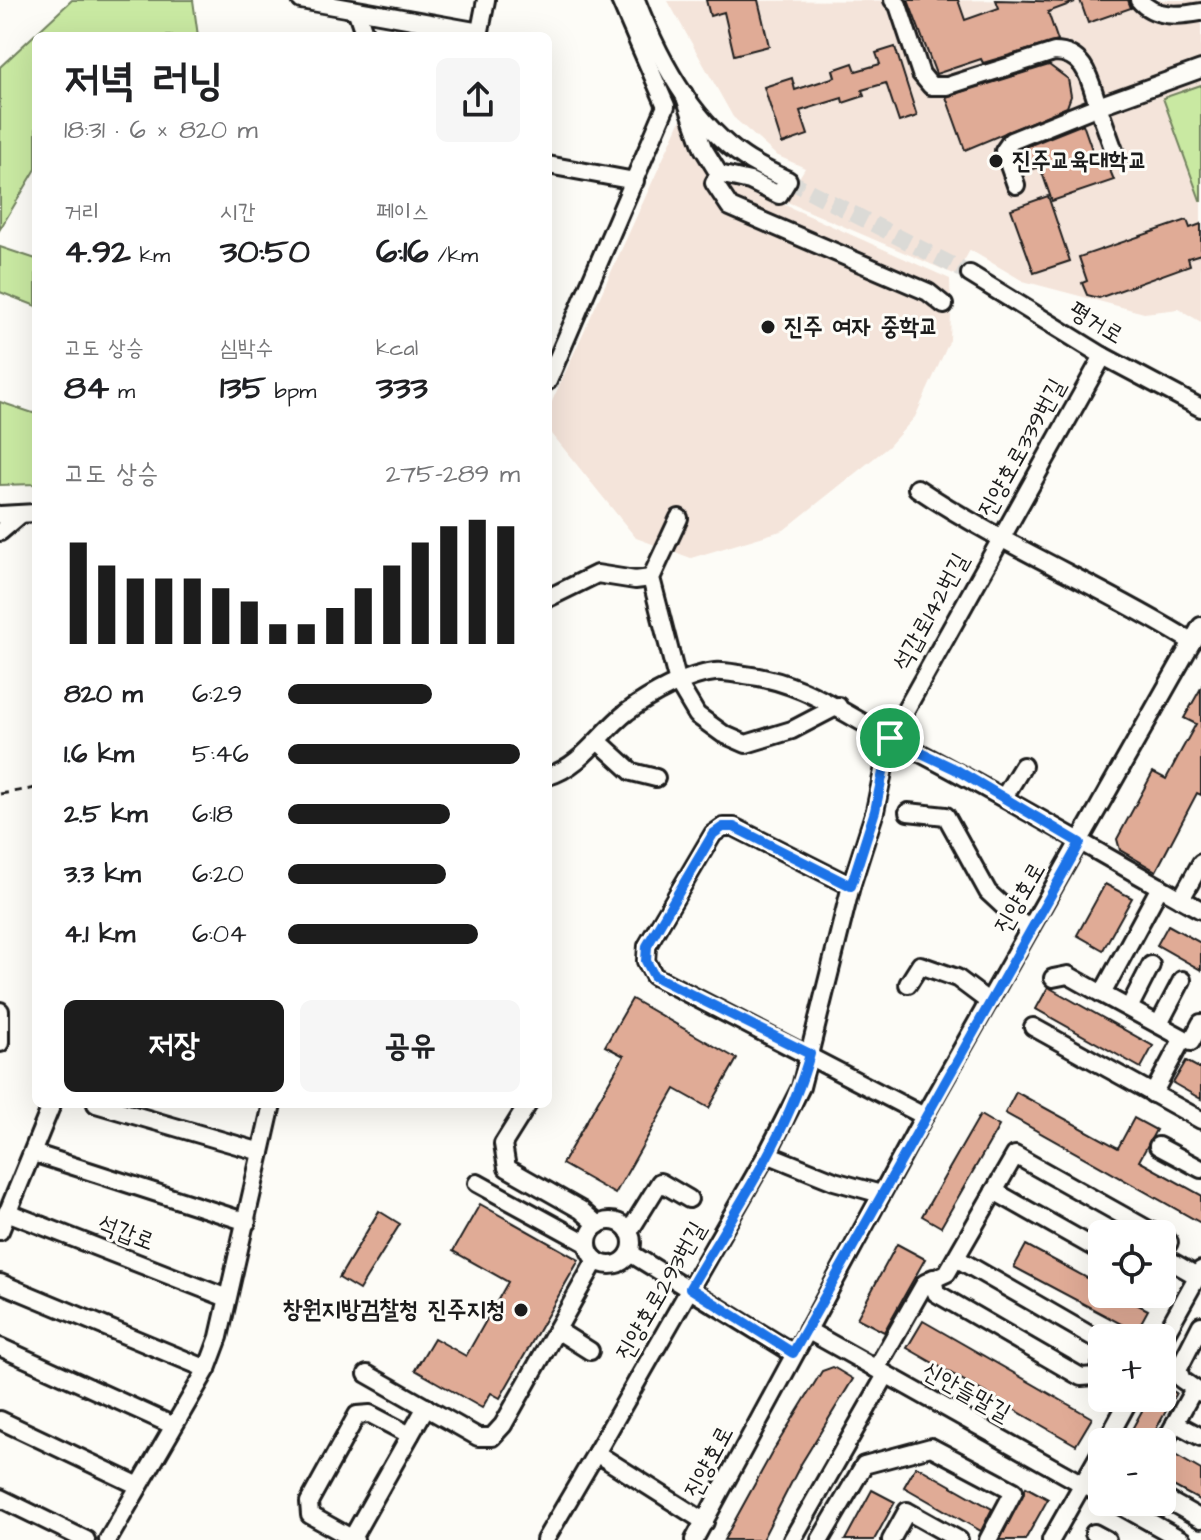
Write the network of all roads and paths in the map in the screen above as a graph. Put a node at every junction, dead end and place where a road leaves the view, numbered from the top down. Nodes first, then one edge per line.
1 (301, 0) edge
2 (486, 0) edge
3 (620, 0) edge
4 (636, 0) edge
5 (893, 0) edge
6 (1139, 0) edge
7 (1198, 0) edge
8 (1201, 11) edge
9 (357, 12) junction
10 (364, 32) edge
11 (468, 32) edge
12 (479, 32) edge
13 (1201, 69) edge
14 (684, 94) junction
15 (1098, 106) junction
16 (1117, 159) dead end
17 (552, 166) edge
18 (719, 174) junction
19 (635, 181) junction
20 (1016, 185) dead end
21 (970, 274) tunnel mouth
22 (944, 305) dead end
23 (1103, 356) junction
24 (552, 372) edge
25 (1201, 408) edge
26 (917, 488) dead end
27 (0, 515) edge
28 (31, 516) edge
29 (679, 518) dead end
30 (0, 532) edge
31 (998, 539) junction
32 (651, 578) junction
33 (552, 596) edge
34 (1201, 626) edge
35 (1192, 642) junction
36 (678, 683) junction
37 (838, 706) junction
38 (890, 738) junction
39 (598, 741) junction
40 (1023, 766) dead end
41 (552, 775) edge
42 (656, 778) dead end
43 (32, 789) edge
44 (0, 794) edge
45 (1004, 797) junction
46 (908, 812) dead end
47 (1080, 843) junction
48 (1201, 863) edge
49 (851, 886) junction
50 (1160, 887) junction
51 (1181, 899) junction
52 (1201, 910) edge
53 (1029, 930) junction
54 (1151, 965) dead end
55 (1053, 978) dead end
56 (1182, 980) dead end
57 (908, 984) dead end
58 (1102, 994) junction
59 (989, 1002) junction
60 (1129, 1008) junction
61 (0, 1011) edge
62 (1201, 1023) edge
63 (1159, 1024) junction
64 (1033, 1027) dead end
65 (1192, 1042) edge
66 (0, 1043) edge
67 (810, 1054) junction
68 (1153, 1094) junction
69 (50, 1108) edge
70 (110, 1108) edge
71 (271, 1108) edge
72 (526, 1108) edge
73 (924, 1116) junction
74 (1201, 1120) edge
75 (1158, 1146) dead end
76 (261, 1152) junction
77 (33, 1153) junction
78 (767, 1154) junction
79 (1201, 1169) edge
80 (477, 1183) dead end
81 (994, 1191) junction
82 (881, 1194) junction
83 (689, 1199) dead end
84 (7, 1212) junction
85 (1131, 1220) edge
86 (247, 1222) junction
87 (598, 1225) junction
88 (0, 1231) edge
89 (629, 1232) junction
90 (588, 1244) junction
91 (1088, 1244) edge
92 (630, 1253) junction
93 (956, 1258) junction
94 (596, 1260) junction
95 (1176, 1262) edge
96 (1199, 1273) edge
97 (933, 1278) junction
98 (0, 1283) edge
99 (690, 1288) junction
100 (227, 1298) junction
101 (1171, 1324) edge
102 (1201, 1325) edge
103 (557, 1330) junction
104 (807, 1330) junction
105 (1088, 1334) edge
106 (0, 1347) edge
107 (590, 1351) dead end
108 (793, 1353) junction
109 (207, 1369) junction
110 (881, 1372) junction
111 (367, 1374) dead end
112 (1088, 1376) edge
113 (1197, 1391) edge
114 (426, 1407) junction
115 (0, 1420) edge
116 (1175, 1423) junction
117 (172, 1425) junction
118 (1172, 1428) edge
119 (410, 1435) junction
120 (1201, 1437) edge
121 (596, 1453) junction
122 (1088, 1476) edge
123 (137, 1485) junction
124 (1083, 1485) junction
125 (1088, 1488) edge
126 (0, 1498) edge
127 (1176, 1505) edge
128 (1142, 1516) edge
129 (1201, 1519) edge
130 (705, 1522) junction
131 (86, 1540) edge
132 (108, 1540) edge
133 (353, 1540) edge
134 (545, 1540) edge
135 (694, 1540) edge
136 (792, 1540) edge
137 (820, 1540) edge
138 (891, 1540) edge
139 (959, 1540) edge
140 (988, 1540) edge
141 (1051, 1540) edge
142 (1182, 1540) edge

1 - 9 street
2 - 12 street
3 - 19 street
4 - 14 street
5 - 15 street
6 - 8 street
7 - 8 street
9 - 10 street
9 - 11 street
13 - 15 street
14 - 18 street
14 - 18 street
15 - 16 street
15 - 20 street
17 - 19 street
18 - 22 street
19 - 24 street
21 - 23 street, 평거로
23 - 25 street, 평거로
23 - 31 street, 진양호로339번길
26 - 31 street
27 - 28 street
28 - 30 street
29 - 32 street
31 - 35 street, 진양호로339번길
31 - 38 street, 석갑로142번길
32 - 33 street
32 - 36 street
34 - 35 street, 진양호로
35 - 47 street, 진양호로
36 - 37 street
36 - 37 street
36 - 39 street
37 - 38 street
38 - 45 street
38 - 49 street, 석갑로142번길
39 - 41 street
39 - 42 street
40 - 45 street
43 - 44 path
45 - 47 street
46 - 53 street
47 - 50 street
47 - 53 street, 진양호로
48 - 51 street
49 - 67 street, 진양호로293번길
49 - 67 street
50 - 51 street
50 - 58 street
51 - 52 street
53 - 59 street, 진양호로
54 - 60 street
55 - 58 street
56 - 63 street
57 - 59 street
58 - 60 street
59 - 73 street, 진양호로
60 - 63 street
61 - 66 street
62 - 65 street
63 - 65 street
64 - 68 street
65 - 68 street
67 - 73 street
67 - 78 street, 진양호로293번길
68 - 74 street
69 - 77 street
70 - 76 street
71 - 76 street
72 - 87 street
73 - 82 street, 진양호로
75 - 79 street
76 - 86 street
77 - 84 street
77 - 86 street, 석갑로
78 - 82 street
78 - 99 street, 진양호로293번길
80 - 90 street
81 - 85 street
81 - 91 street
81 - 93 street
82 - 104 street, 진양호로
83 - 89 street
84 - 88 street
84 - 100 street, 석갑로
86 - 100 street
87 - 89 street
87 - 90 street
89 - 92 street
90 - 94 street
92 - 94 street
92 - 99 street
93 - 97 street
93 - 105 street
94 - 103 street
95 - 96 street
96 - 101 street
97 - 110 street
97 - 112 street
98 - 109 street
99 - 108 street
99 - 121 street, 진양호로293번길
100 - 109 street
102 - 113 street
103 - 107 street
103 - 114 street
104 - 108 street, 진양호로
104 - 110 street, 신안들말길
106 - 117 street
108 - 130 street, 진양호로
109 - 117 street
110 - 124 street, 신안들말길
110 - 136 street
111 - 114 street
113 - 116 street
114 - 119 street
115 - 123 street
116 - 118 street
116 - 120 street
117 - 123 street
119 - 133 street
119 - 133 street
121 - 130 street
121 - 134 street, 진양호로293번길
122 - 124 street
123 - 132 street
124 - 125 street, 신안들말길
124 - 141 street
126 - 131 street
127 - 129 street
128 - 142 street
130 - 135 street, 진양호로
137 - 140 street
138 - 139 street

